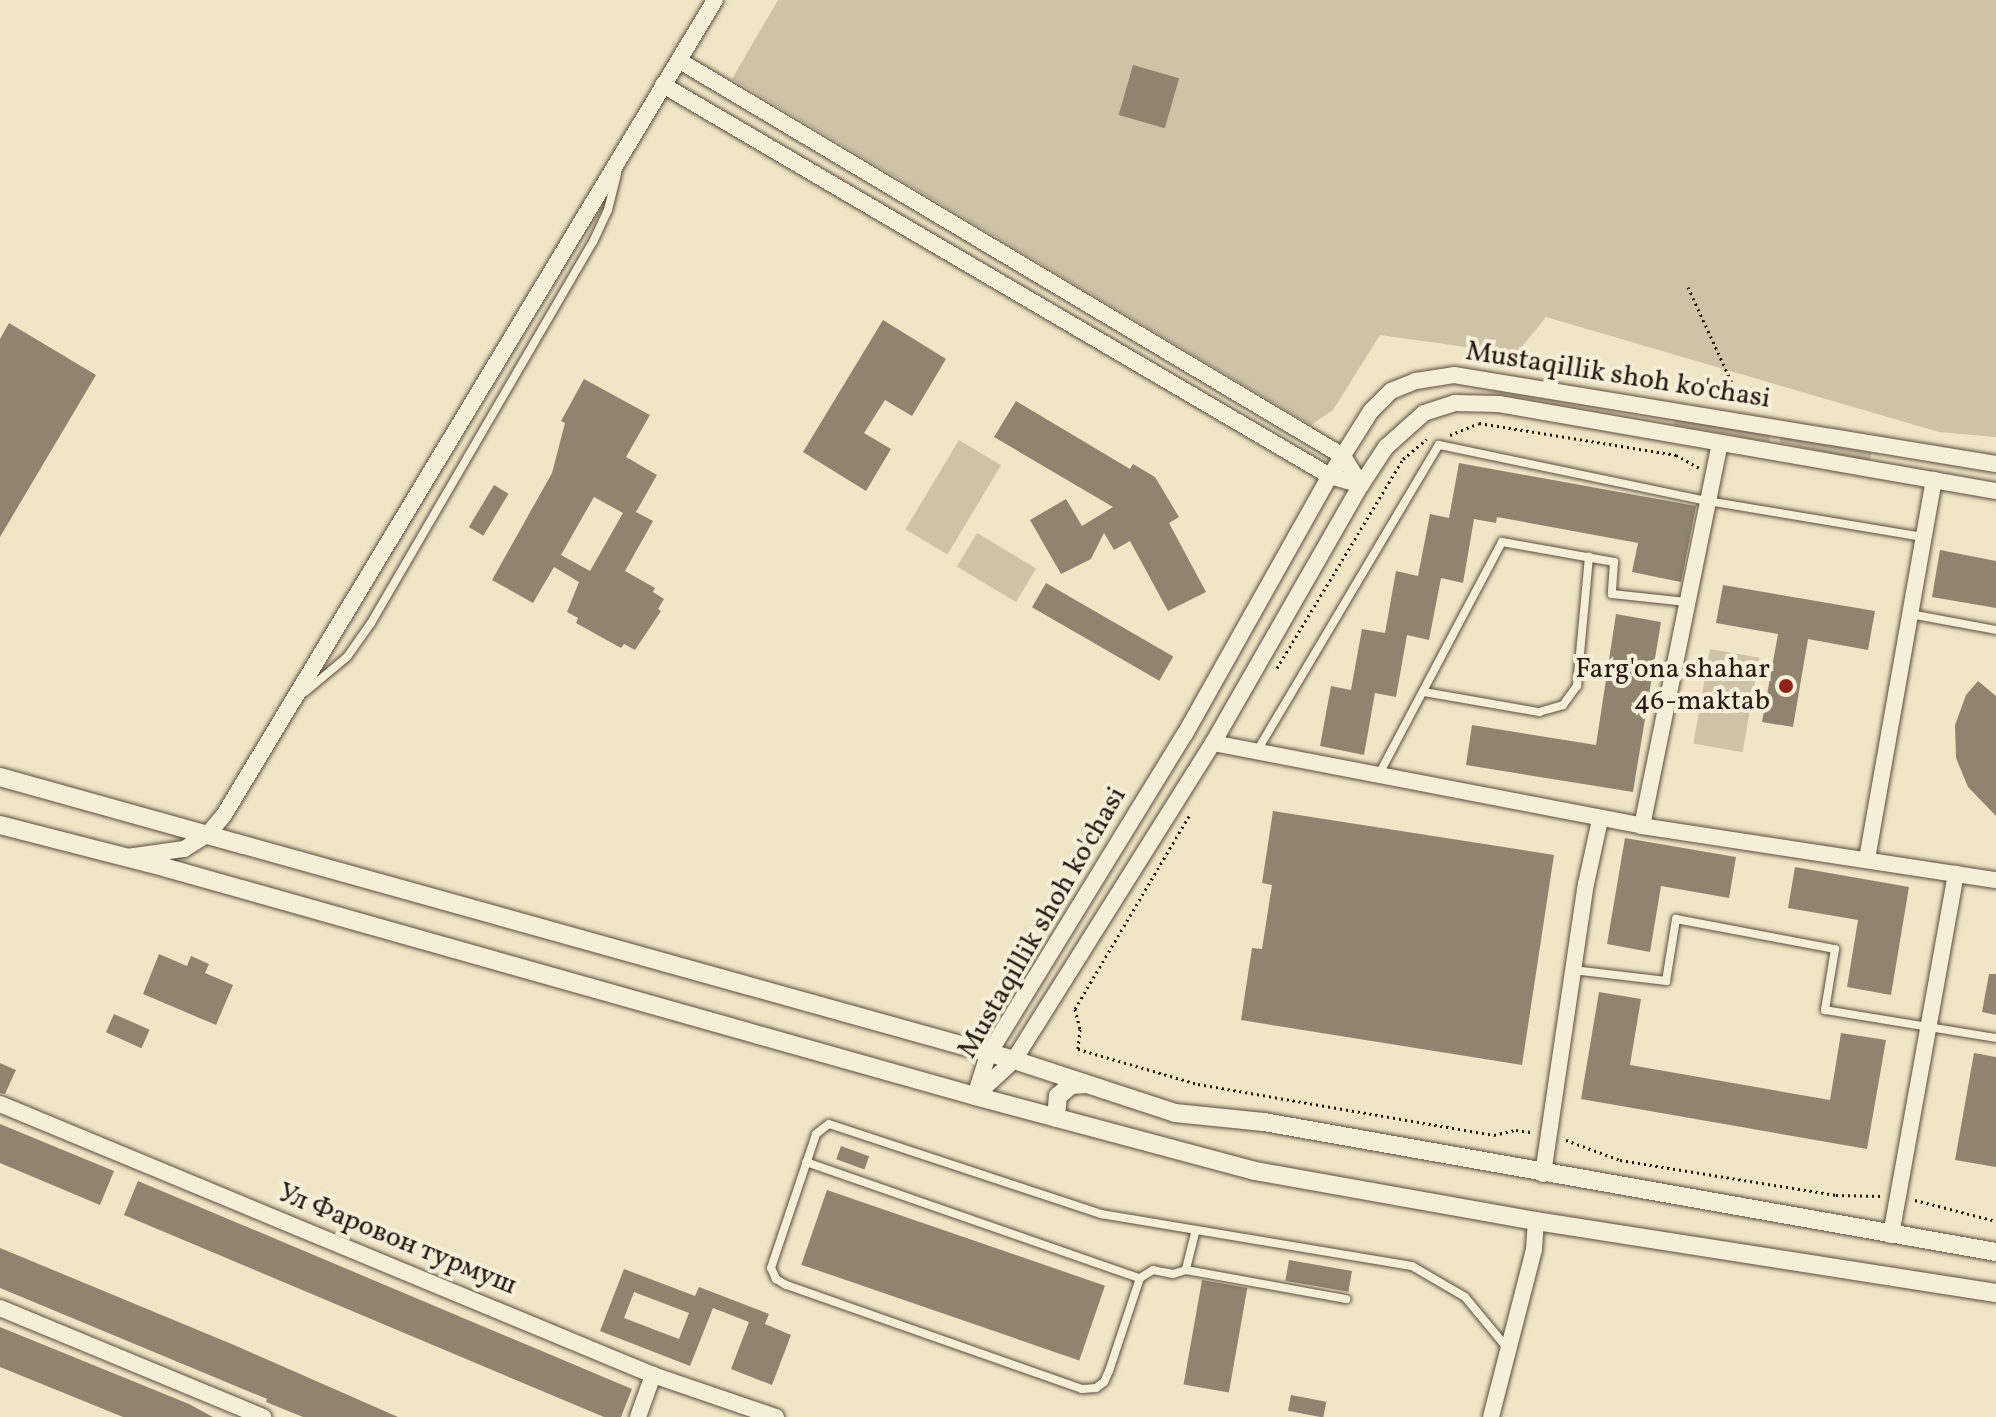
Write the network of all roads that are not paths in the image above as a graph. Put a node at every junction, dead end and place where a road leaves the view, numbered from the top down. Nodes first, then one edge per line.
1 (715, 0) edge
2 (680, 61) junction
3 (663, 85) junction
4 (622, 153) junction
5 (1720, 444) junction
6 (1343, 456) junction
7 (1996, 464) edge
8 (1330, 476) junction
9 (1934, 480) junction
10 (1361, 485) junction
11 (1996, 491) edge
12 (1708, 501) junction
13 (1922, 537) junction
14 (1589, 557) junction
15 (1687, 602) junction
16 (1910, 613) junction
17 (1996, 630) edge
18 (1424, 692) junction
19 (291, 702) junction
20 (1213, 743) junction
21 (1257, 752) junction
22 (1378, 776) junction
23 (0, 777) edge
24 (1600, 820) junction
25 (0, 825) edge
26 (1642, 826) junction
27 (208, 834) junction
28 (126, 857) junction
29 (1867, 859) junction
30 (1956, 874) junction
31 (1996, 880) edge
32 (1573, 970) junction
33 (1928, 1026) junction
34 (1996, 1038) edge
35 (988, 1055) junction
36 (1014, 1060) junction
37 (1086, 1084) junction
38 (975, 1096) junction
39 (0, 1104) edge
40 (1056, 1118) junction
41 (806, 1162) junction
42 (1543, 1174) junction
43 (1536, 1221) junction
44 (1195, 1233) junction
45 (1891, 1235) junction
46 (1996, 1252) edge
47 (1186, 1270) junction
48 (1140, 1278) junction
49 (1996, 1293) edge
50 (1346, 1299) dead end
51 (0, 1308) edge
52 (1508, 1349) junction
53 (653, 1375) junction
54 (263, 1417) edge
55 (638, 1417) edge
56 (776, 1417) edge
57 (1491, 1417) edge

1 - 2 street
2 - 3 street
2 - 6 street
3 - 4 street
3 - 8 street
4 - 19 street
4 - 19 lane
5 - 9 street, Mustaqillik shoh ko'chasi
5 - 10 street, Mustaqillik shoh ko'chasi
5 - 12 street
6 - 7 street, Mustaqillik shoh ko'chasi
6 - 8 street, Mustaqillik shoh ko'chasi
6 - 10 street
8 - 10 street
8 - 35 street, Mustaqillik shoh ko'chasi
9 - 11 street, Mustaqillik shoh ko'chasi
9 - 13 street
10 - 20 street, Mustaqillik shoh ko'chasi
12 - 13 lane
12 - 15 street
12 - 21 lane
13 - 16 street
14 - 15 lane
14 - 18 lane
14 - 18 lane
15 - 26 street
16 - 17 lane
16 - 29 street
18 - 22 lane
19 - 27 street
20 - 21 street
20 - 36 street, Mustaqillik shoh ko'chasi
21 - 22 street
22 - 24 street
23 - 27 street
24 - 26 street
24 - 32 street
25 - 28 street
26 - 29 street
27 - 28 street
27 - 35 street
28 - 38 street
29 - 30 street
30 - 31 street
30 - 33 street
32 - 33 lane
32 - 42 street
33 - 34 lane
33 - 45 street
35 - 36 street
35 - 38 street, Mustaqillik shoh ko'chasi
36 - 37 street
36 - 38 street, Mustaqillik shoh ko'chasi
37 - 40 street
37 - 42 street
38 - 40 street
39 - 53 street, Ул Фаровон турмуш
40 - 43 street
41 - 44 lane
41 - 48 lane
41 - 48 lane
42 - 45 street
43 - 49 street
43 - 52 street
44 - 47 lane
44 - 52 lane
45 - 46 street
47 - 48 lane
47 - 50 lane
51 - 54 street
52 - 57 street
53 - 55 street
53 - 56 street, Ул Фаровон турмуш

